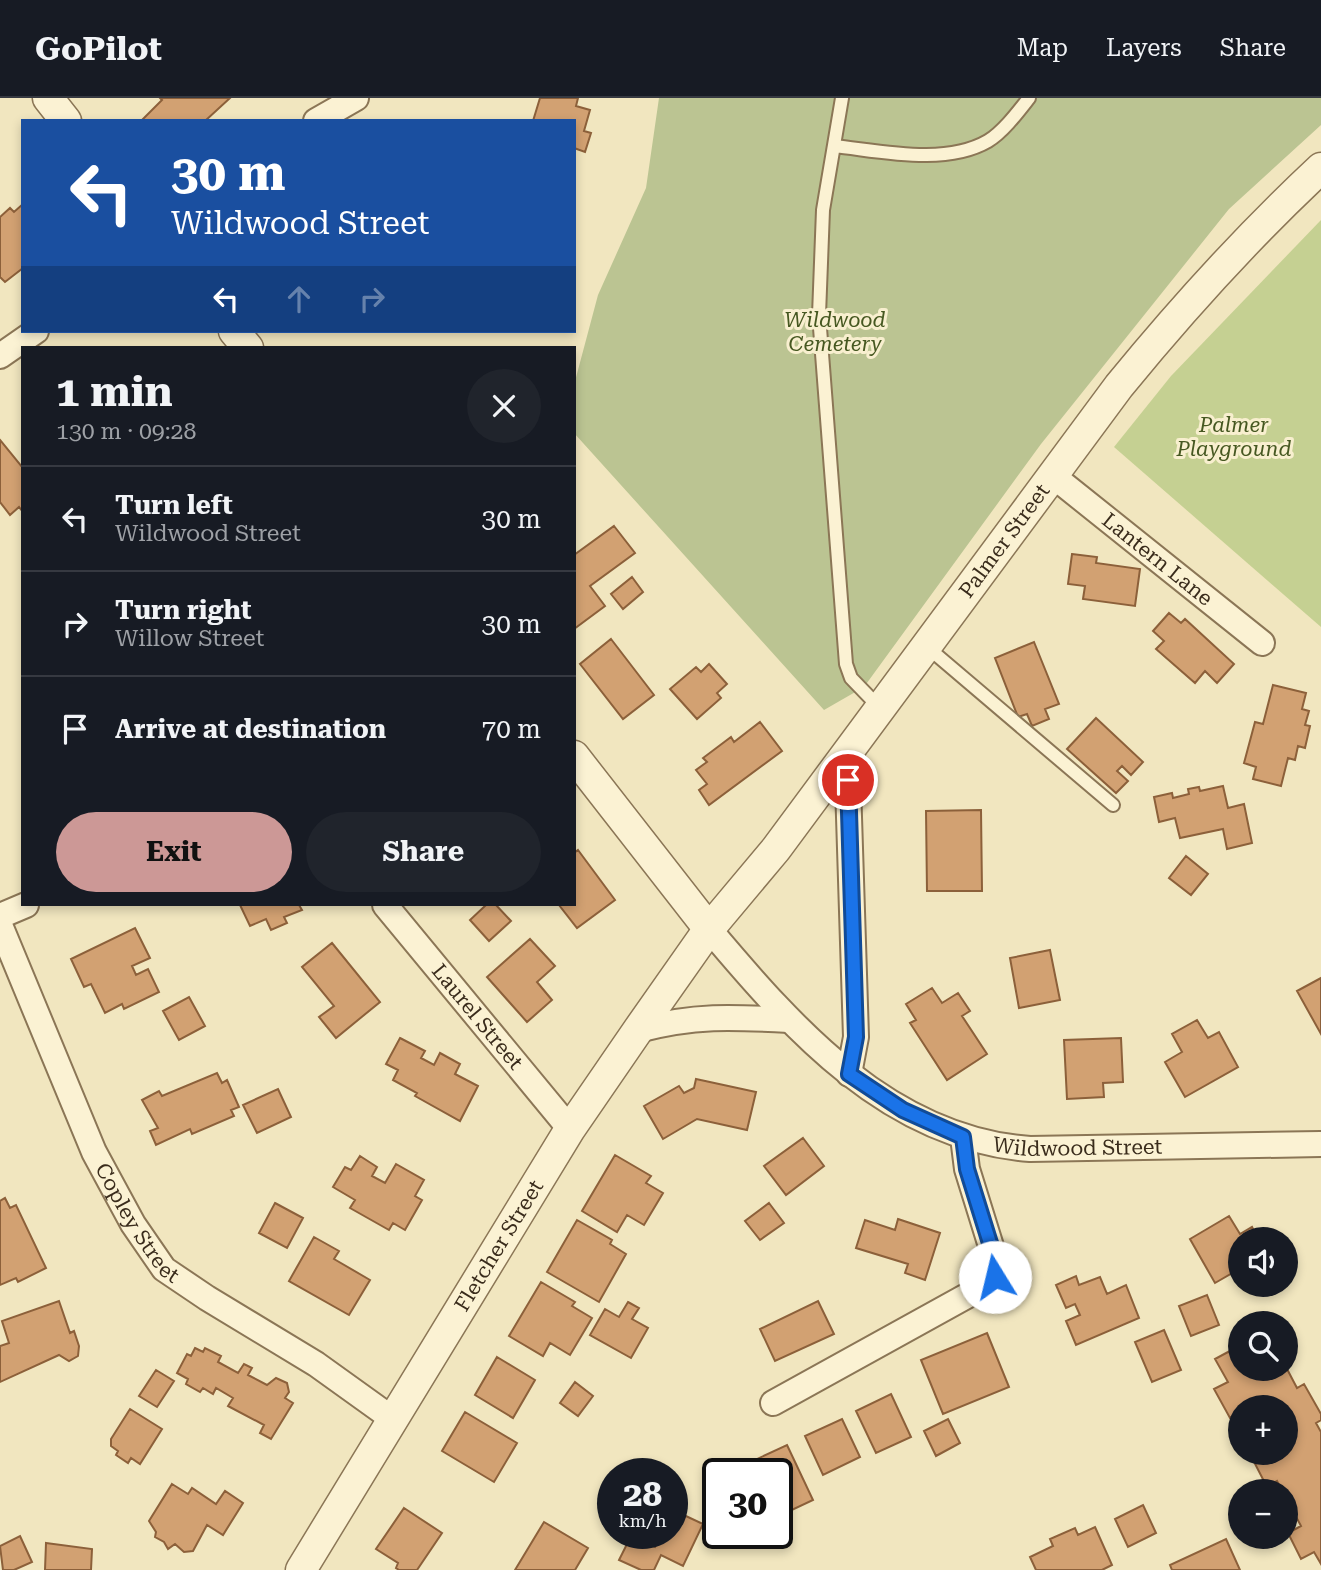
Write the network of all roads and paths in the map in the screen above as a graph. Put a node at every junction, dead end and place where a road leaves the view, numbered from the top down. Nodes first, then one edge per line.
1 (48, 98) edge
2 (356, 98) edge
3 (842, 98) edge
4 (1028, 98) edge
5 (64, 119) edge
6 (319, 119) edge
7 (834, 146) junction
8 (1321, 169) edge
9 (33, 333) edge
10 (0, 356) edge
11 (1052, 475) junction
12 (1262, 643) dead end
13 (926, 646) junction
14 (879, 707) junction
15 (847, 754) junction
16 (576, 758) edge
17 (1113, 805) dead end
18 (24, 906) edge
19 (386, 906) edge
20 (0, 916) edge
21 (0, 925) edge
22 (709, 929) junction
23 (789, 1020) junction
24 (638, 1030) junction
25 (849, 1074) junction
26 (570, 1129) junction
27 (963, 1137) junction
28 (1321, 1144) edge
29 (773, 1403) dead end
30 (394, 1420) junction
31 (301, 1570) edge

1 - 5 street
2 - 6 street
3 - 7 lane
4 - 7 lane
7 - 14 lane
8 - 11 street, Palmer Street
9 - 10 street
11 - 12 street, Lantern Lane
11 - 13 street, Palmer Street
13 - 14 street, Palmer Street
13 - 17 lane
14 - 15 street, Palmer Street
15 - 22 street, Palmer Street
15 - 25 street
16 - 22 street, Wildwood Street
18 - 20 street
19 - 26 street, Laurel Street
21 - 30 street, Copley Street
22 - 23 street, Wildwood Street
22 - 24 street, Fletcher Street
23 - 24 street
23 - 25 street, Wildwood Street
24 - 26 street, Fletcher Street
25 - 27 street, Wildwood Street
26 - 30 street, Fletcher Street
27 - 28 street, Wildwood Street
27 - 29 street
30 - 31 street, Fletcher Street

